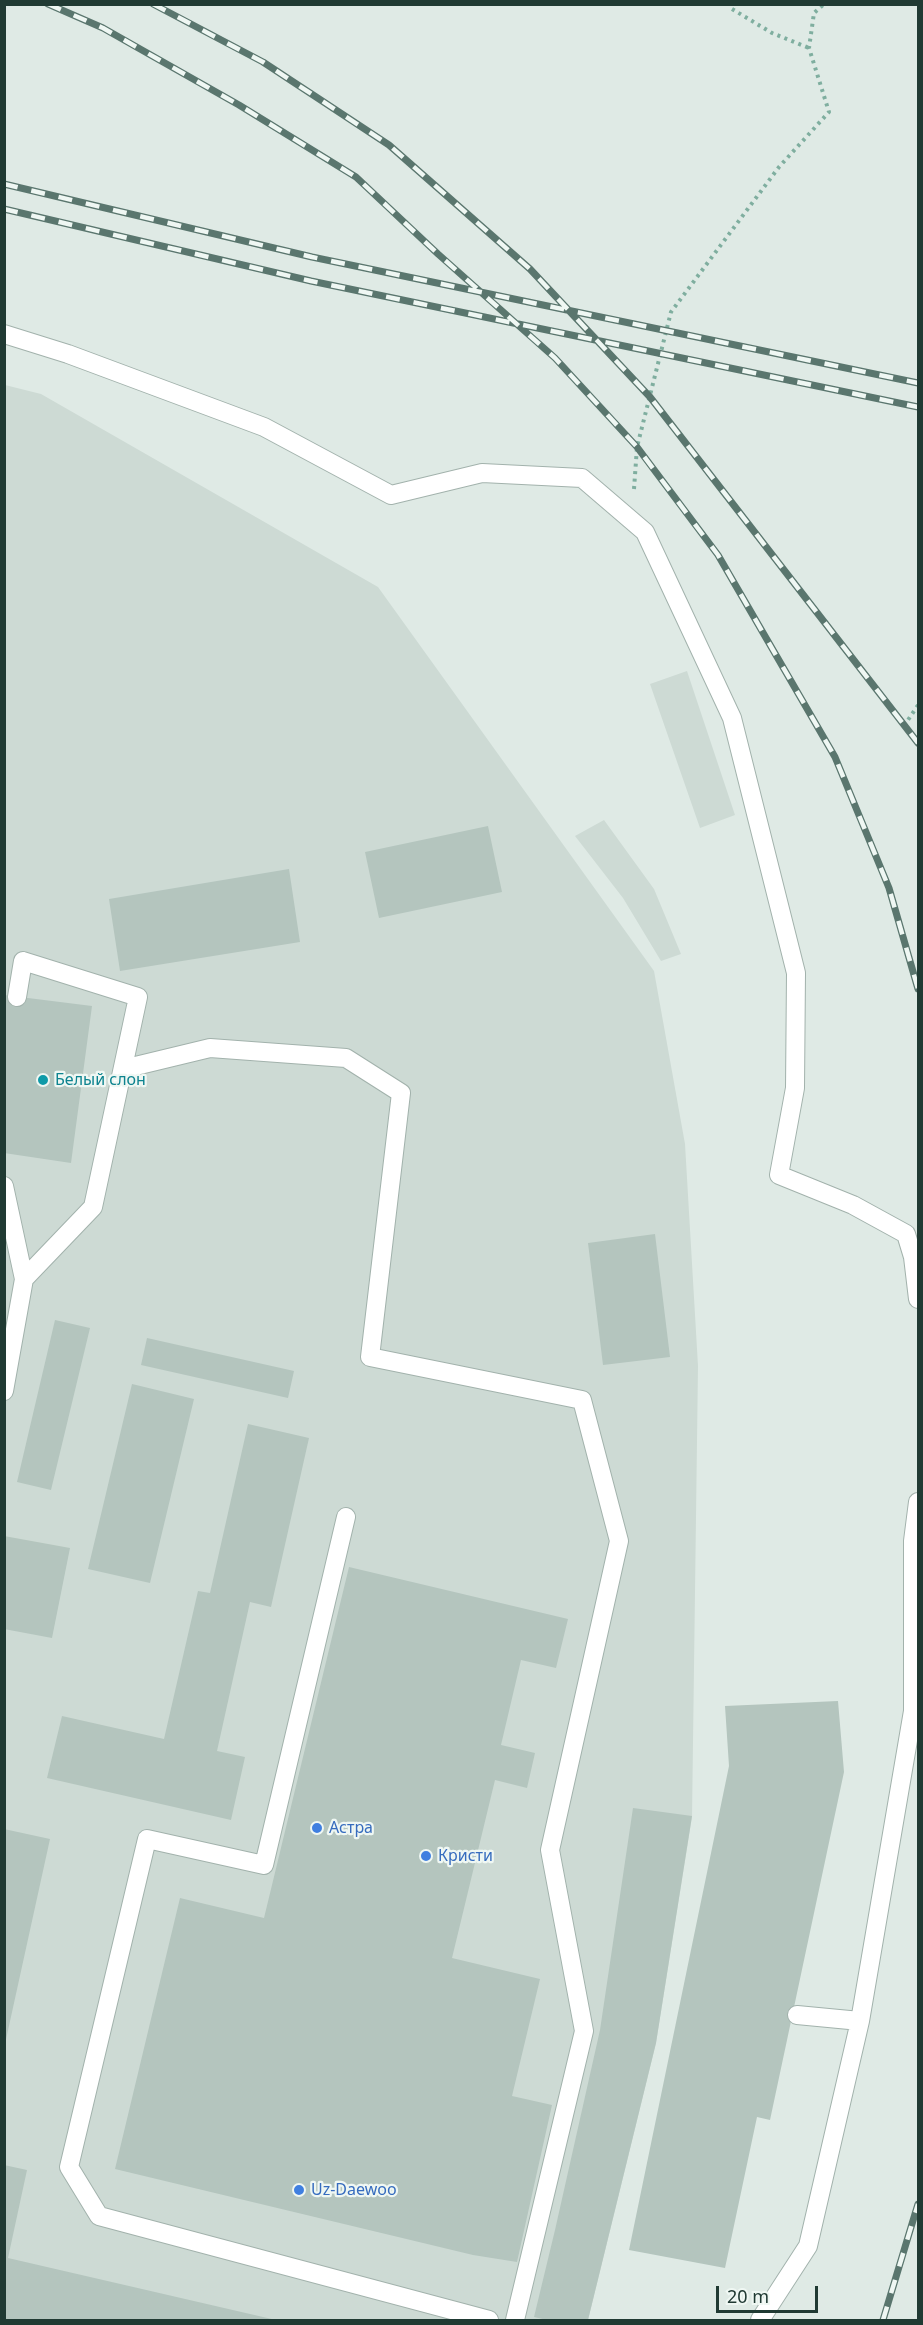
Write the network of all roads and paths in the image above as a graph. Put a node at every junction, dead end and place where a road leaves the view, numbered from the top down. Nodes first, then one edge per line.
1 (824, 4) edge
2 (732, 9) dead end
3 (809, 48) junction
4 (4, 334) edge
5 (645, 532) junction
6 (918, 705) edge
7 (904, 726) dead end
8 (17, 997) dead end
9 (123, 1069) junction
10 (4, 1186) edge
11 (24, 1279) junction
12 (918, 1299) edge
13 (4, 1391) edge
14 (918, 1502) edge
15 (346, 1517) dead end
16 (797, 2015) dead end
17 (860, 2021) junction
18 (489, 2320) edge
19 (515, 2320) edge
20 (760, 2320) edge

1 - 3 path
2 - 3 path
3 - 5 path
4 - 5 lane
5 - 12 lane
6 - 7 path
8 - 9 lane
9 - 11 lane
9 - 19 lane
10 - 11 lane
11 - 13 lane
14 - 17 lane
15 - 18 lane
16 - 17 lane
17 - 20 lane

